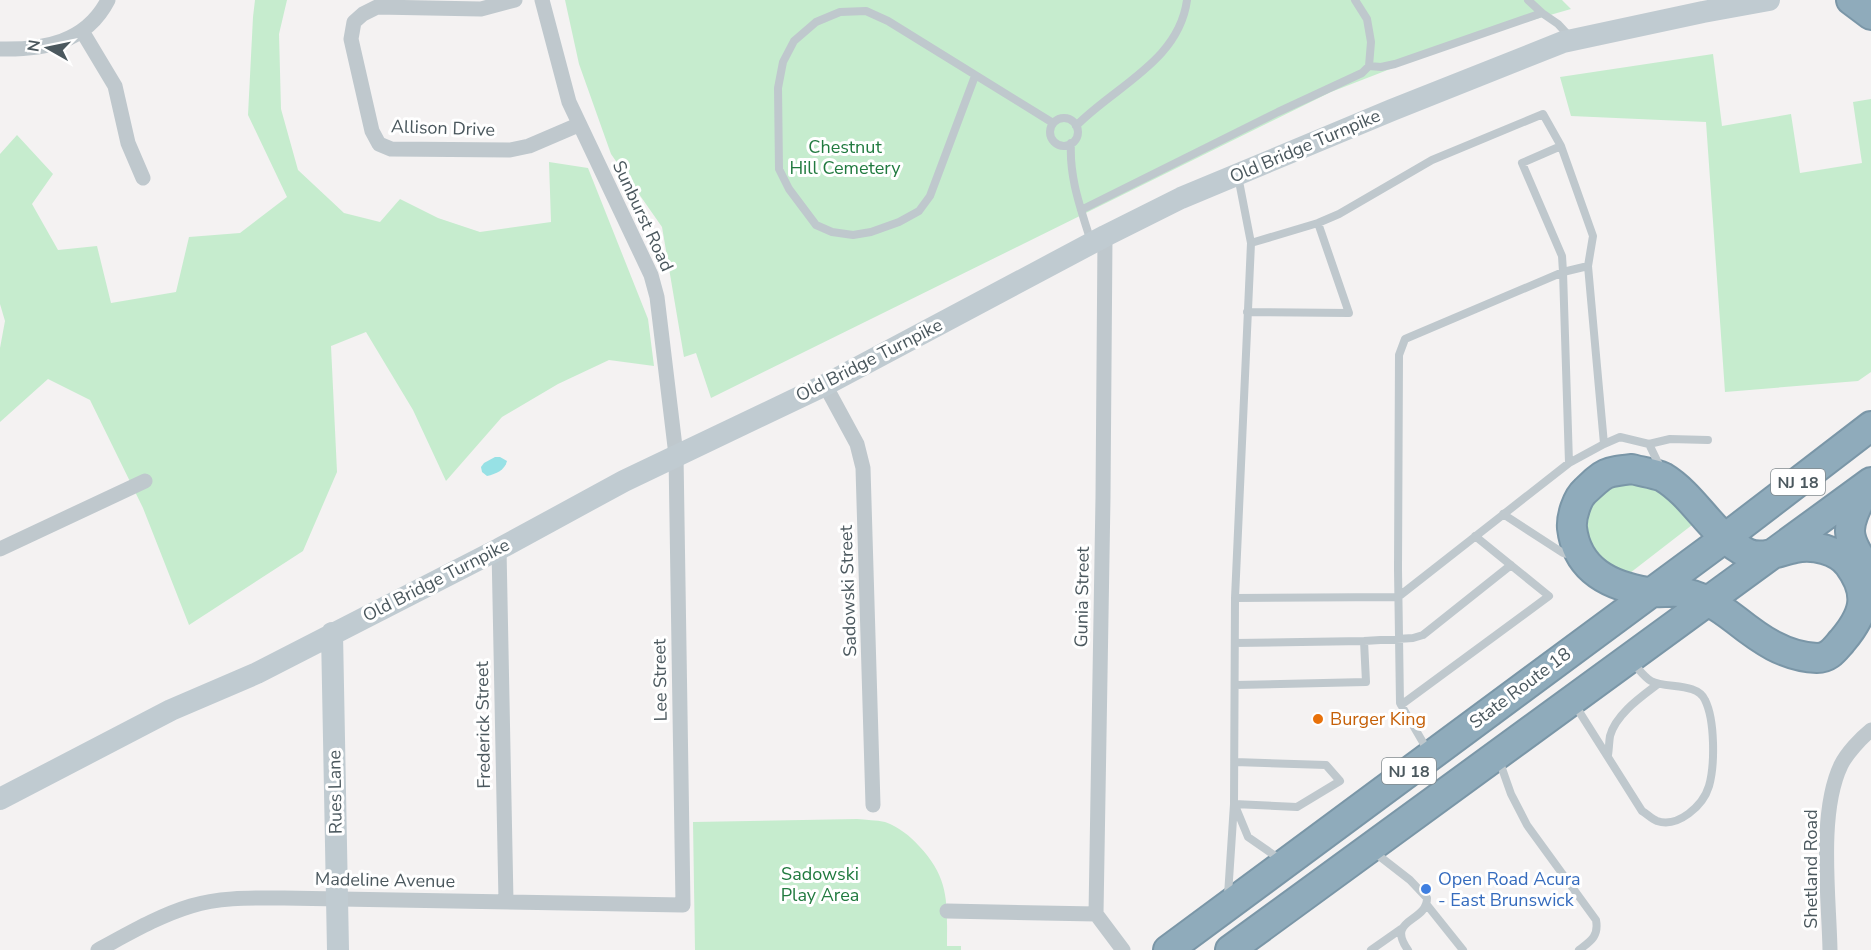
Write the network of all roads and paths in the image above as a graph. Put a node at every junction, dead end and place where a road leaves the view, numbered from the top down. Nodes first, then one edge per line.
1 (108, 0) edge
2 (515, 0) edge
3 (542, 0) edge
4 (1187, 0) edge
5 (1355, 0) edge
6 (1528, 0) edge
7 (1769, 0) edge
8 (1851, 0) edge
9 (1702, 6) edge
10 (1542, 13) junction
11 (1871, 15) edge
12 (82, 31) junction
13 (1573, 40) junction
14 (0, 49) edge
15 (1369, 66) junction
16 (975, 76) junction
17 (1053, 123) junction
18 (578, 125) junction
19 (1076, 126) junction
20 (1071, 143) junction
21 (1561, 146) junction
22 (1238, 175) junction
23 (143, 178) dead end
24 (1081, 210) junction
25 (1318, 223) junction
26 (1098, 240) junction
27 (1251, 243) junction
28 (1588, 266) junction
29 (1563, 272) junction
30 (1247, 312) junction
31 (825, 385) junction
32 (1871, 426) edge
33 (1708, 440) dead end
34 (1604, 444) junction
35 (1650, 444) junction
36 (676, 455) junction
37 (1569, 463) junction
38 (1666, 480) junction
39 (145, 481) dead end
40 (1869, 484) edge
41 (1503, 514) junction
42 (1475, 536) junction
43 (1725, 538) junction
44 (0, 549) edge
45 (499, 549) junction
46 (1773, 555) junction
47 (1584, 559) junction
48 (1511, 565) junction
49 (1868, 585) edge
50 (1650, 592) junction
51 (1398, 597) junction
52 (1235, 598) junction
53 (1710, 601) junction
54 (332, 633) junction
55 (1871, 636) edge
56 (1399, 639) junction
57 (1364, 641) junction
58 (1235, 643) junction
59 (1830, 655) junction
60 (1630, 659) junction
61 (1658, 684) junction
62 (1235, 685) junction
63 (1572, 701) junction
64 (1401, 705) junction
65 (1871, 730) edge
66 (1431, 755) junction
67 (1497, 755) junction
68 (1608, 755) junction
69 (1235, 762) junction
70 (0, 799) edge
71 (1234, 804) junction
72 (873, 805) dead end
73 (1370, 849) junction
74 (1285, 863) junction
75 (337, 899) junction
76 (506, 901) junction
77 (683, 905) joint
78 (1228, 905) junction
79 (1427, 905) junction
80 (947, 911) dead end
81 (1096, 914) junction
82 (1401, 929) junction
83 (98, 950) edge
84 (338, 950) edge
85 (1123, 950) edge
86 (1168, 950) edge
87 (1230, 950) edge
88 (1371, 950) edge
89 (1408, 950) edge
90 (1463, 950) edge
91 (1579, 950) edge
92 (1830, 950) edge

1 - 12 street
2 - 18 street, Allison Drive
3 - 18 street, Sunburst Road
4 - 19 lane
5 - 15 lane
6 - 10 lane
7 - 9 street, Old Bridge Turnpike
8 - 11 highway
9 - 13 street, Old Bridge Turnpike
10 - 13 lane
10 - 15 lane
12 - 14 street
12 - 23 street
13 - 22 street, Old Bridge Turnpike
15 - 24 lane
16 - 16 lane
16 - 17 lane
17 - 19 lane
17 - 20 lane
18 - 36 street, Sunburst Road
19 - 20 lane
20 - 24 lane
21 - 25 lane
21 - 28 lane
21 - 29 lane
22 - 26 street, Old Bridge Turnpike
22 - 27 lane
24 - 26 lane
25 - 27 lane
25 - 30 lane
26 - 31 street, Old Bridge Turnpike
26 - 81 street, Gunia Street
27 - 30 lane
28 - 29 lane
28 - 34 lane
29 - 37 lane
29 - 51 lane
30 - 52 lane
31 - 36 street, Old Bridge Turnpike
31 - 72 street, Sadowski Street
32 - 43 highway, State Route 18 / NJ 18
33 - 35 lane
34 - 35 lane
34 - 37 lane
35 - 38 lane
36 - 45 street, Old Bridge Turnpike
36 - 77 street, Lee Street
37 - 41 lane
38 - 43 highway
38 - 47 highway
39 - 44 street
40 - 46 highway, NJ 18
40 - 49 highway
41 - 42 lane
41 - 47 lane
42 - 48 lane
42 - 51 lane
43 - 46 highway
43 - 50 highway, State Route 18 / NJ 18
45 - 54 street, Old Bridge Turnpike
45 - 76 street, Frederick Street
46 - 49 highway
46 - 53 highway, NJ 18
47 - 50 highway
48 - 56 lane
48 - 64 lane
49 - 59 highway
50 - 53 highway
50 - 66 highway, State Route 18 / NJ 18
51 - 52 lane
51 - 56 lane
52 - 58 lane
53 - 59 highway
53 - 60 highway, NJ 18
54 - 70 street, Old Bridge Turnpike
54 - 75 street, Rues Lane
55 - 59 highway
56 - 57 lane
56 - 64 lane
57 - 58 lane
57 - 62 lane
58 - 62 lane
60 - 61 lane
60 - 63 highway, NJ 18
61 - 68 lane
61 - 68 lane
62 - 69 lane
63 - 67 highway, NJ 18
63 - 68 lane
64 - 66 lane
65 - 92 street, Shetland Road
66 - 74 highway, State Route 18 / NJ 18
67 - 73 highway, NJ 18
67 - 91 lane
69 - 71 lane
69 - 71 lane
71 - 74 lane
71 - 78 lane
73 - 79 lane
73 - 87 highway, NJ 18
74 - 78 highway, State Route 18 / NJ 18
75 - 76 street, Madeline Avenue
75 - 83 street, Madeline Avenue
75 - 84 street, Rues Lane
76 - 77 street, Madeline Avenue
78 - 86 highway, State Route 18 / NJ 18
79 - 82 lane
79 - 90 lane
80 - 81 street
81 - 85 street
82 - 88 lane
82 - 89 lane

